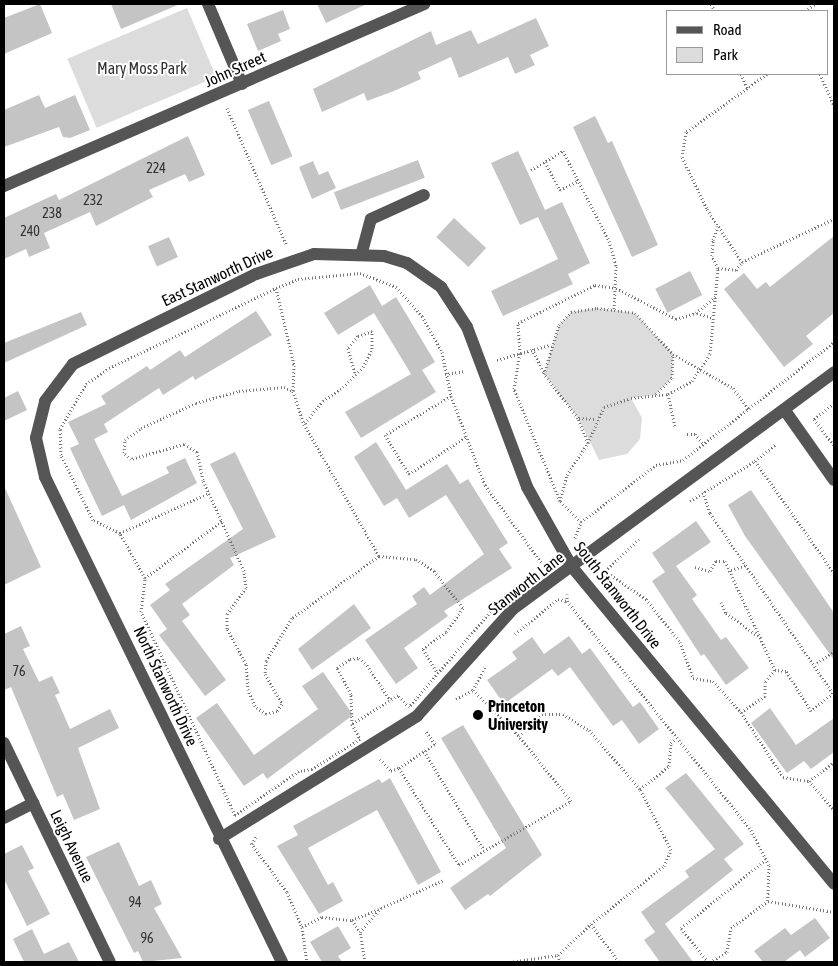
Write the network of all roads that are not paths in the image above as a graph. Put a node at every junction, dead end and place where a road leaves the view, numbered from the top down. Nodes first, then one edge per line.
1 (208, 4) edge
2 (424, 4) edge
3 (242, 84) junction
4 (4, 186) edge
5 (424, 195) dead end
6 (362, 252) junction
7 (441, 287) joint
8 (834, 372) edge
9 (786, 412) junction
10 (38, 419) joint
11 (834, 480) edge
12 (572, 568) junction
13 (4, 743) edge
14 (33, 803) junction
15 (4, 818) edge
16 (219, 839) junction
17 (834, 884) edge
18 (110, 962) edge
19 (282, 962) edge

1 - 3 street
2 - 3 street, John Street
3 - 4 street, John Street
5 - 6 street
6 - 7 street, East Stanworth Drive
6 - 10 street, East Stanworth Drive
7 - 12 street, South Stanworth Drive
8 - 9 street, Stanworth Lane
9 - 11 street
9 - 12 street, Stanworth Lane
10 - 16 street, North Stanworth Drive
12 - 16 street, Stanworth Lane
12 - 17 street, South Stanworth Drive
13 - 14 street, Leigh Avenue
14 - 15 street
14 - 18 street, Leigh Avenue
16 - 19 street, North Stanworth Drive

